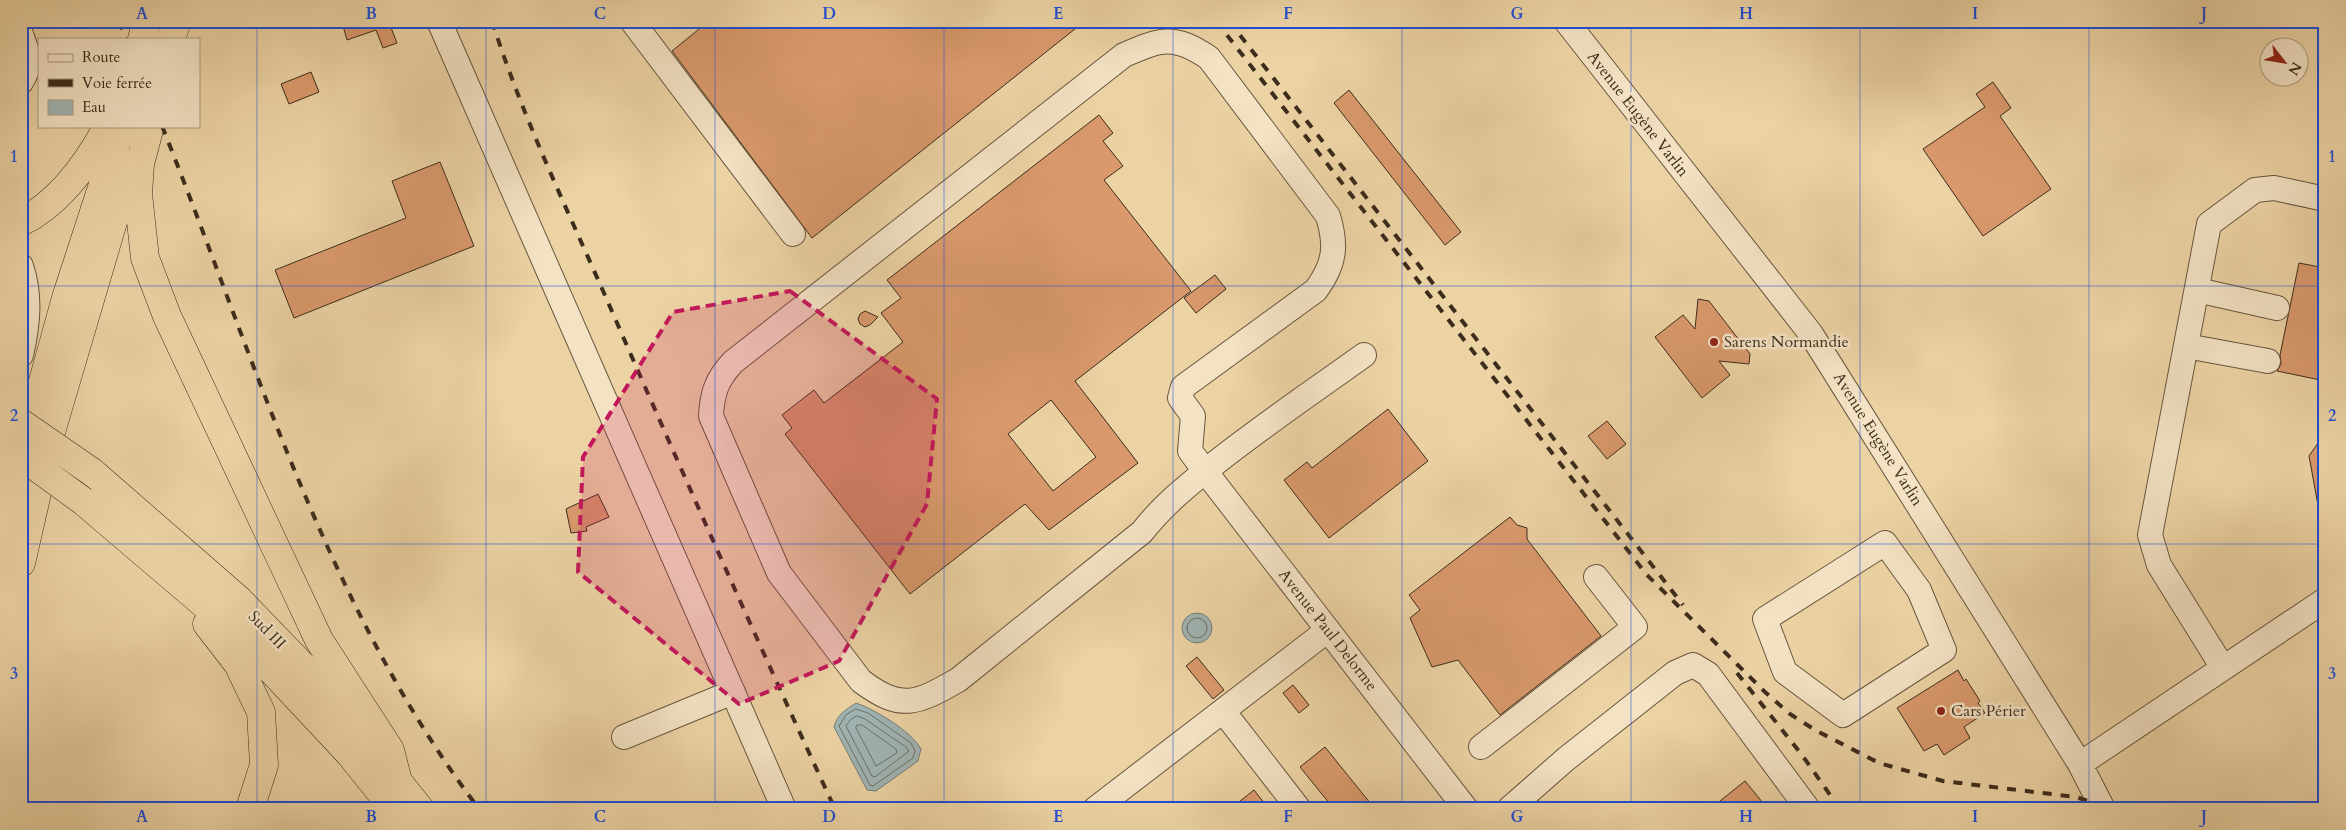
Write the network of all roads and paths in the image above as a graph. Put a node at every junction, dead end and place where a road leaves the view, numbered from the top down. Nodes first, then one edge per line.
1 (147, 21) edge
2 (177, 21) edge
3 (439, 21) edge
4 (632, 21) edge
5 (1566, 21) edge
6 (21, 34) edge
7 (142, 38) edge
8 (171, 38) edge
9 (21, 82) edge
10 (107, 128) edge
11 (121, 128) edge
12 (141, 128) edge
13 (149, 128) edge
14 (2325, 198) edge
15 (21, 222) edge
16 (794, 234) dead end
17 (24, 275) edge
18 (2197, 290) junction
19 (2277, 308) dead end
20 (2186, 346) junction
21 (21, 355) edge
22 (1364, 355) dead end
23 (2268, 361) dead end
24 (21, 423) edge
25 (21, 458) edge
26 (1206, 471) junction
27 (21, 563) edge
28 (163, 567) junction
29 (1596, 577) dead end
30 (2325, 600) edge
31 (1328, 630) junction
32 (1944, 650) joint
33 (2224, 668) junction
34 (733, 692) junction
35 (1222, 711) junction
36 (624, 737) dead end
37 (1481, 747) dead end
38 (2080, 764) junction
39 (398, 782) junction
40 (250, 809) edge
41 (394, 809) edge
42 (420, 809) edge
43 (784, 809) edge
44 (1095, 809) edge
45 (1299, 809) edge
46 (1466, 809) edge
47 (1508, 809) edge
48 (1808, 809) edge
49 (2103, 809) edge

1 - 7 highway
2 - 8 highway
3 - 34 street
4 - 16 street
5 - 38 street, Avenue Eugène Varlin
6 - 9 street
10 - 15 highway
11 - 25 highway
12 - 27 highway
13 - 39 highway
14 - 18 street
17 - 21 street
18 - 19 street
18 - 20 street
20 - 23 street
20 - 33 street
22 - 26 street
24 - 39 highway, Sud III, bridge
25 - 28 highway, Sud III, bridge
26 - 26 street, Avenue Paul Delorme
26 - 31 street, Avenue Paul Delorme
28 - 40 highway
28 - 41 highway, Sud III
29 - 37 street
30 - 33 street
31 - 35 street
31 - 46 street, Avenue Paul Delorme
32 - 32 street
33 - 38 street
34 - 36 street
34 - 43 street
35 - 44 street
35 - 45 street
38 - 49 street, Avenue Eugène Varlin
39 - 42 highway, Sud III
47 - 48 street

